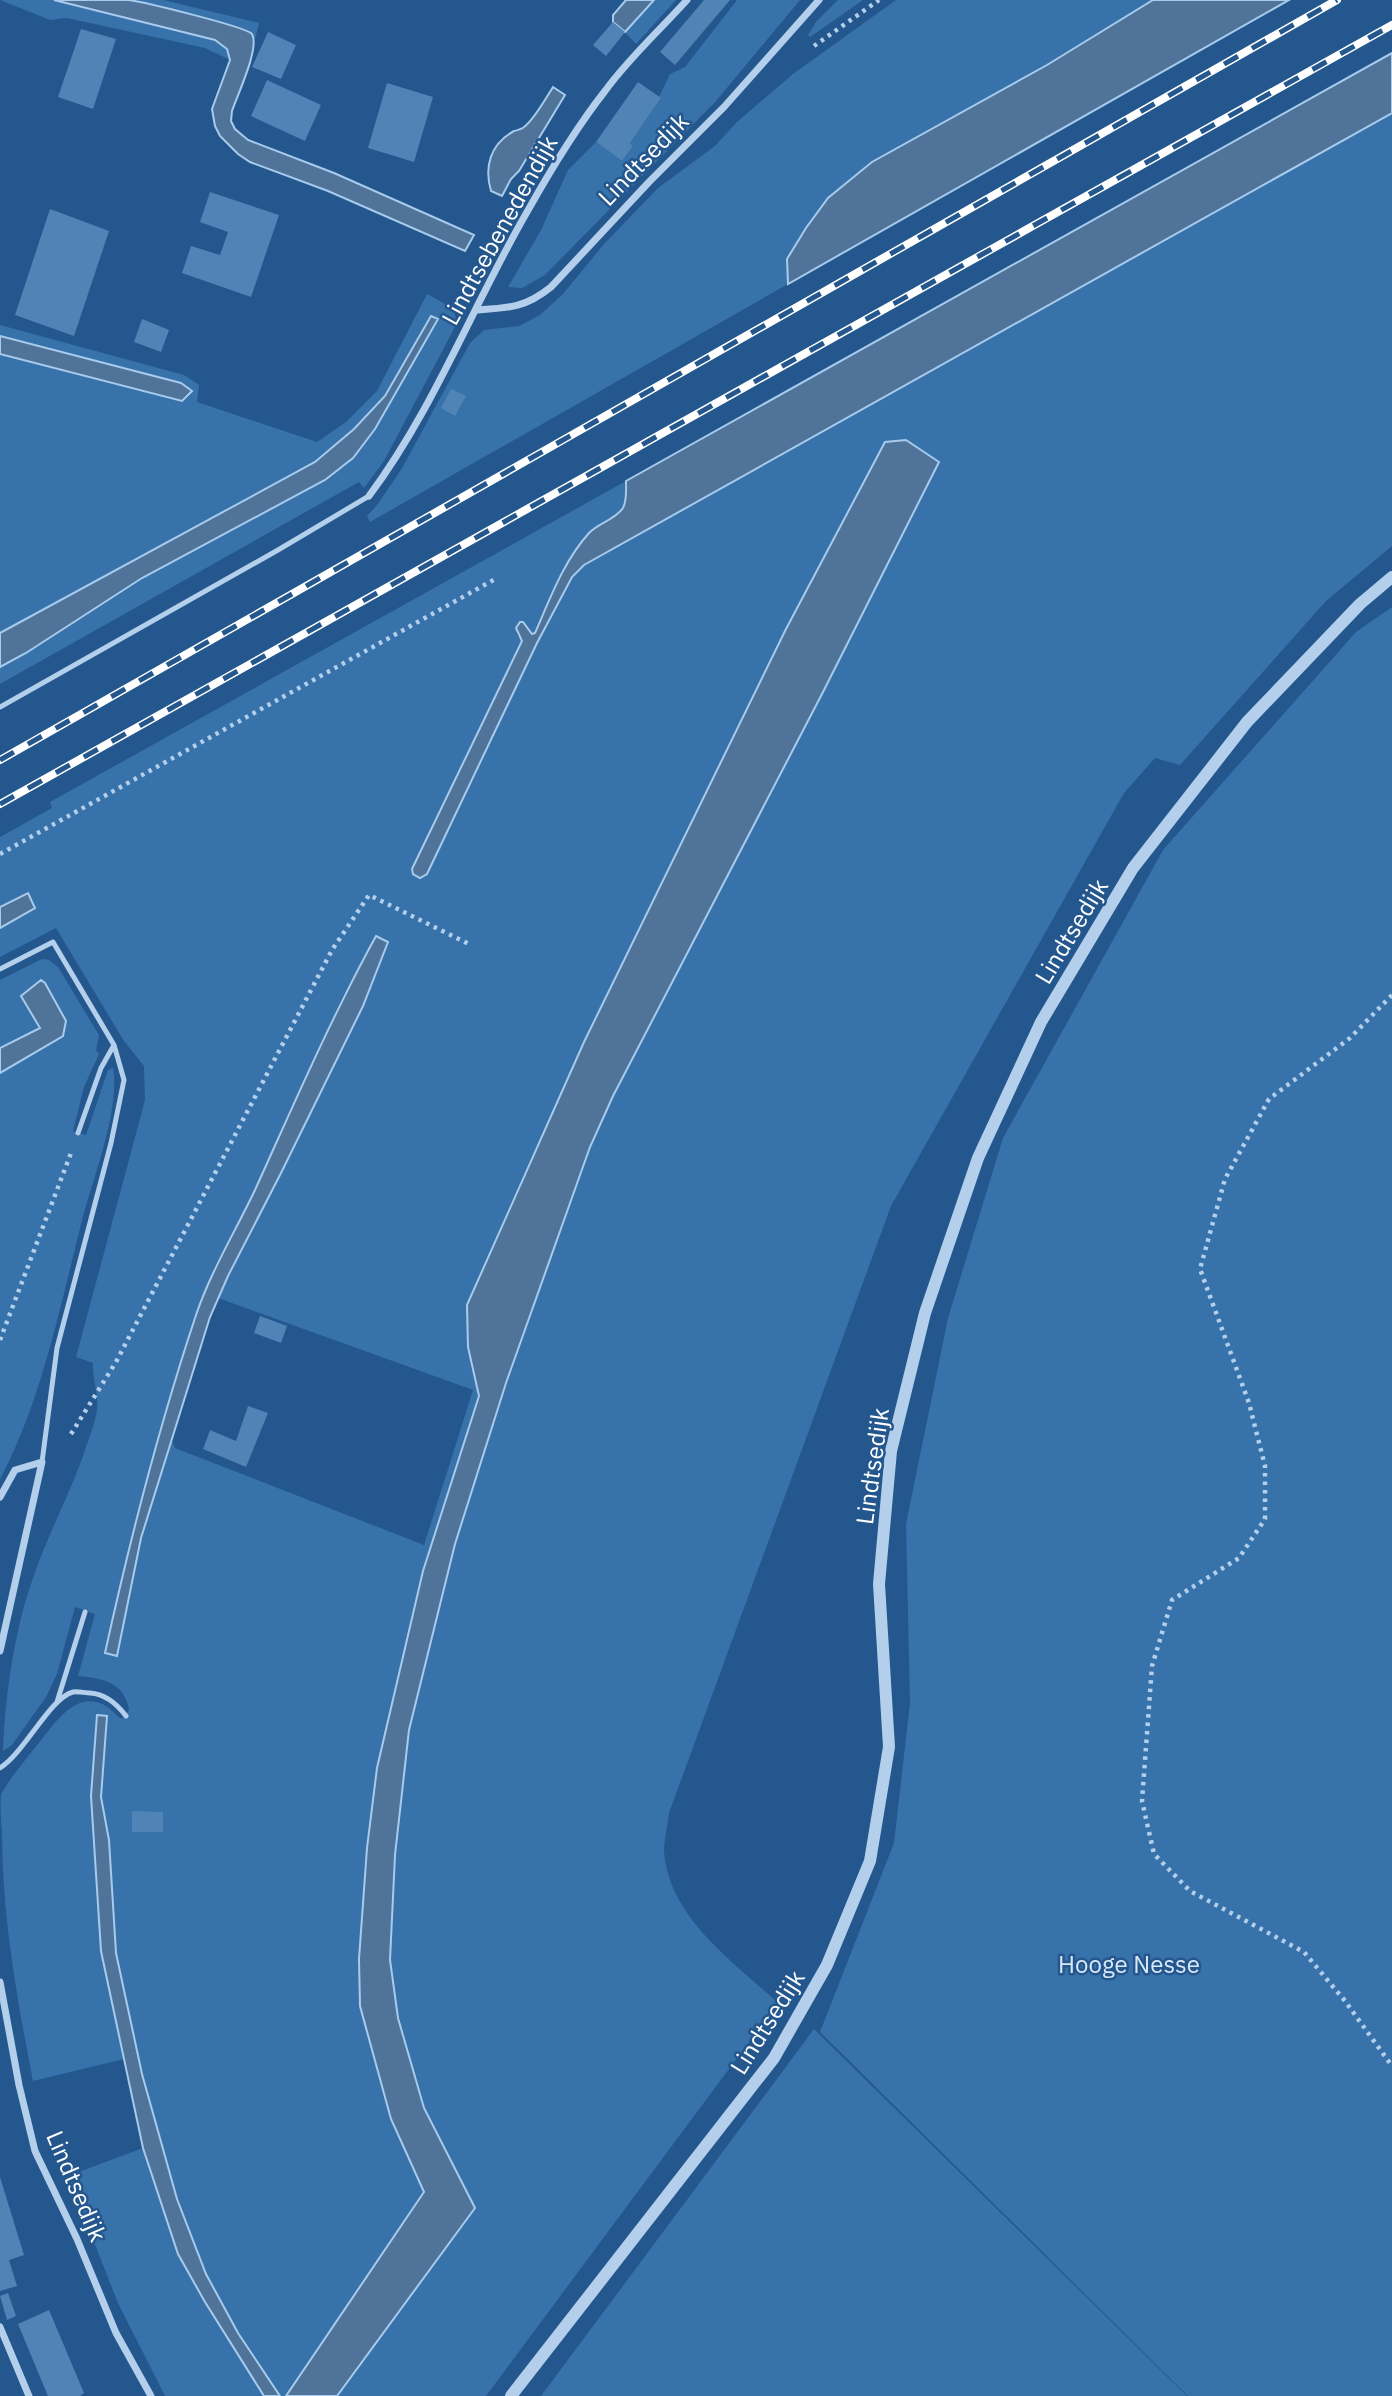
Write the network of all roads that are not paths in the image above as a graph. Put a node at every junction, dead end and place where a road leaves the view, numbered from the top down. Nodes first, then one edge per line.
1 (687, 0) edge
2 (819, 0) edge
3 (476, 310) junction
4 (369, 496) joint
5 (1392, 577) edge
6 (0, 707) edge
7 (0, 969) edge
8 (114, 1045) junction
9 (78, 1133) road end
10 (43, 1462) junction
11 (0, 1497) edge
12 (85, 1612) dead end
13 (0, 1651) edge
14 (57, 1703) junction
15 (126, 1716) dead end
16 (0, 1768) edge
17 (0, 1982) edge
18 (0, 2326) edge
19 (29, 2396) edge
20 (151, 2396) edge
21 (511, 2396) edge

1 - 3 street, Lindtsebenedendijk
2 - 3 street, Lindtsedijk
3 - 4 street, Lindtsebenedendijk
4 - 6 lane
5 - 21 street, Lindtsedijk
7 - 8 lane
8 - 9 lane
8 - 10 lane
10 - 11 street
10 - 13 street
12 - 14 lane
14 - 15 lane
14 - 16 lane
17 - 20 street, Lindtsedijk
18 - 19 street

